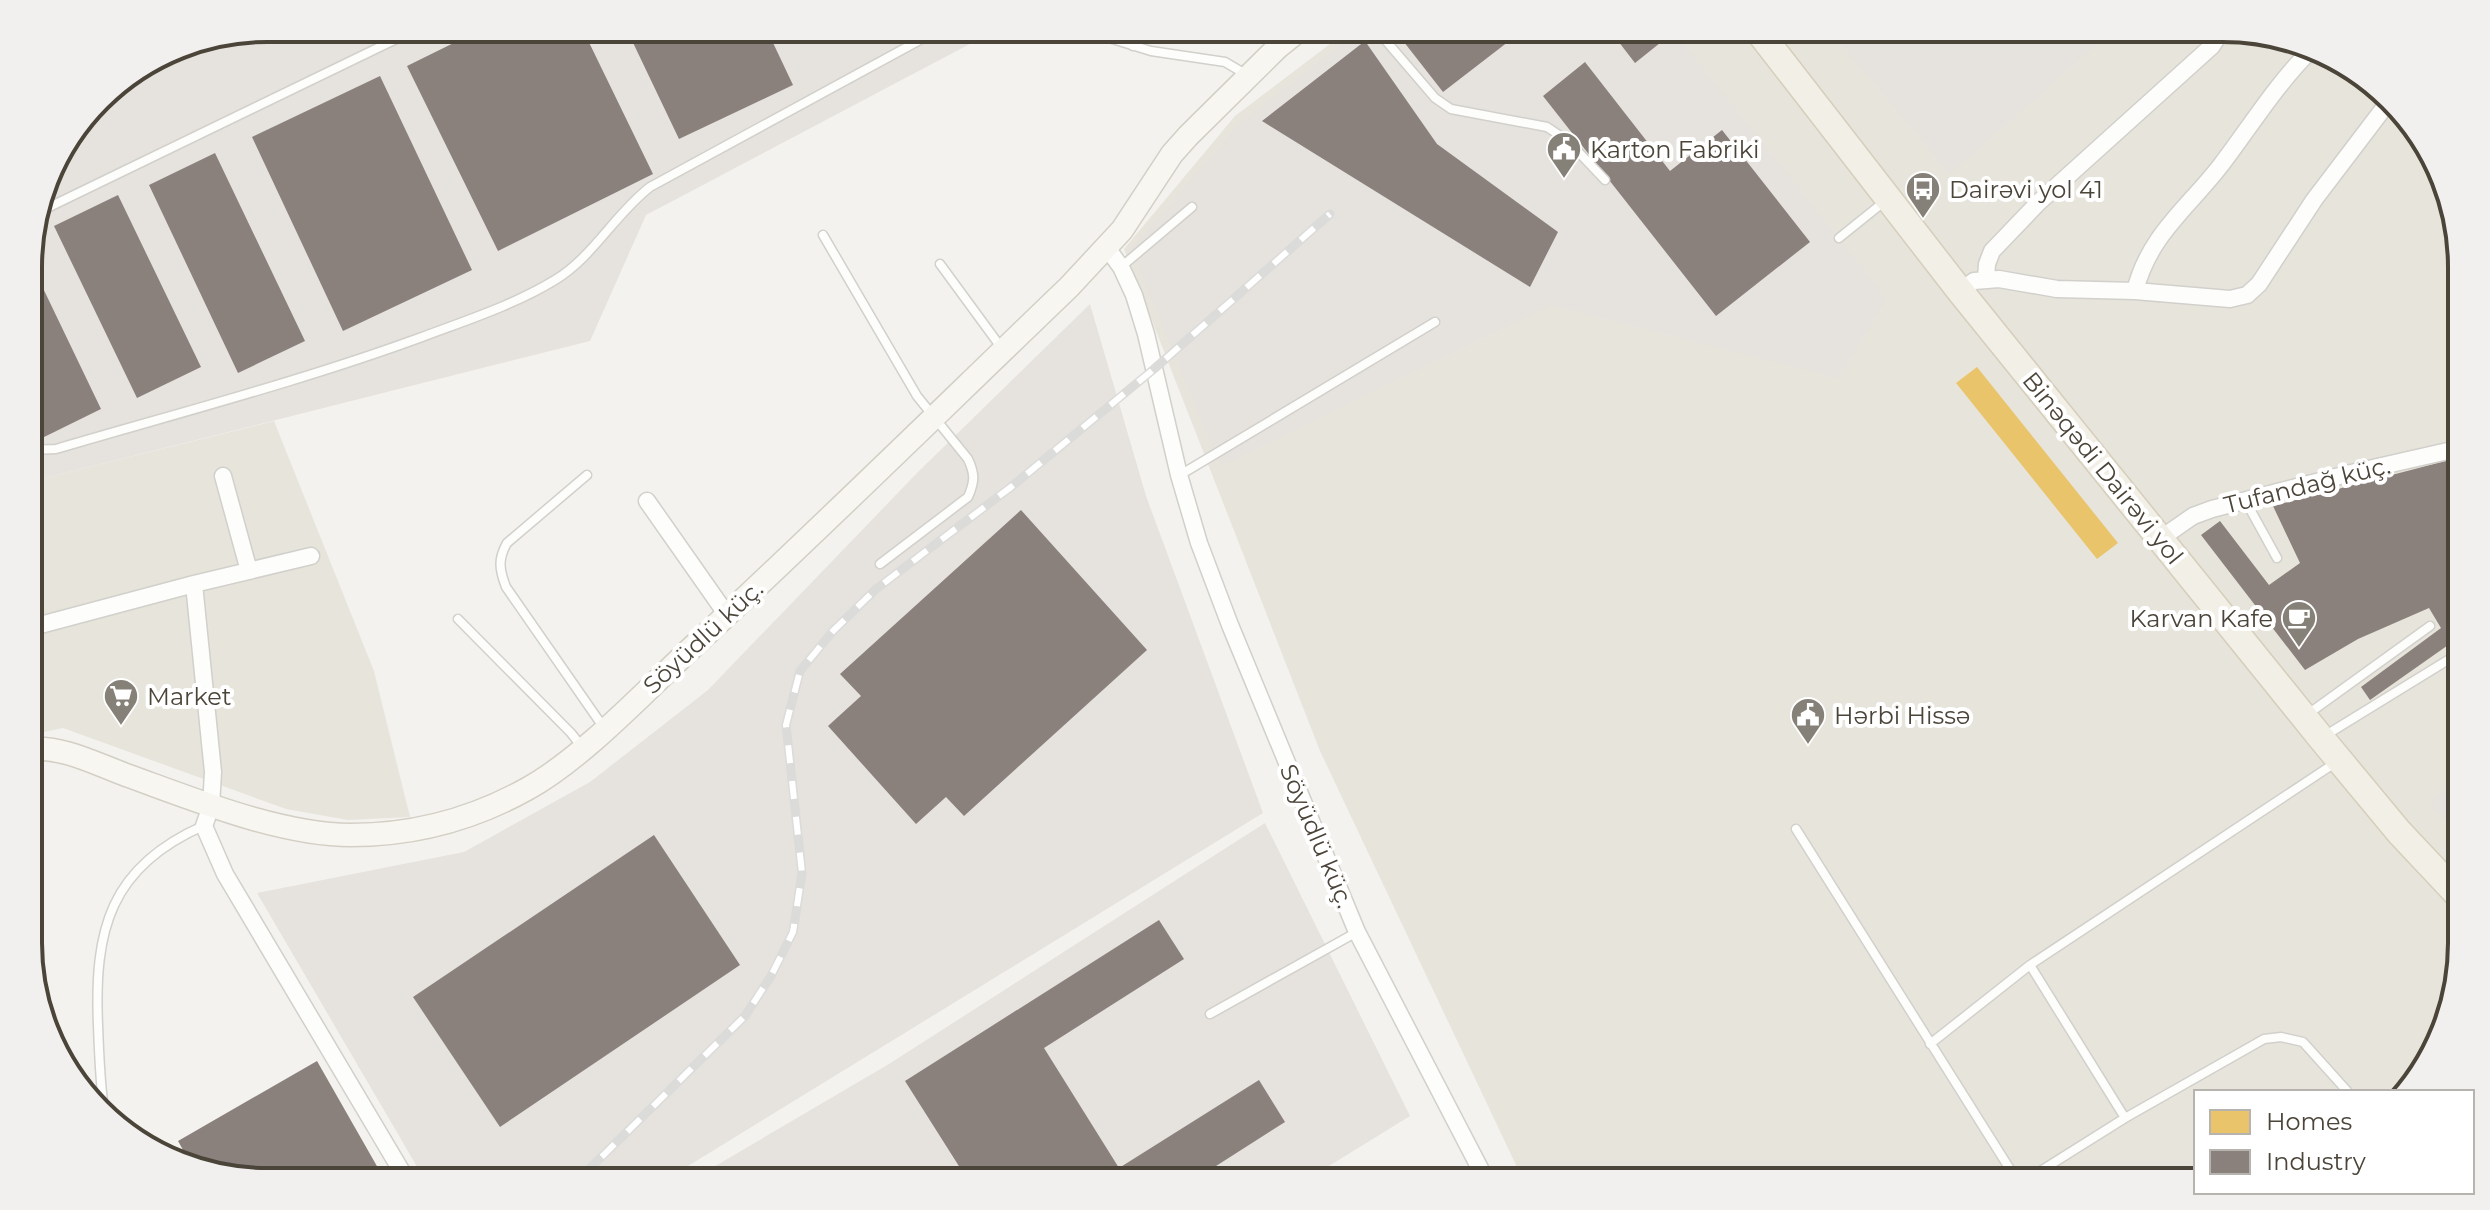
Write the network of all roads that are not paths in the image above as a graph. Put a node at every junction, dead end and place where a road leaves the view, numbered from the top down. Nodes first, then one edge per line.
1 (390, 42) edge
2 (916, 42) edge
3 (1121, 42) edge
4 (1134, 42) edge
5 (1284, 42) edge
6 (1387, 42) edge
7 (1770, 42) edge
8 (2215, 42) edge
9 (1133, 46) junction
10 (2305, 58) edge
11 (1248, 76) junction
12 (2383, 110) edge
13 (1605, 180) dead end
14 (1888, 198) junction
15 (51, 206) edge
16 (1192, 207) dead end
17 (823, 235) dead end
18 (1839, 238) dead end
19 (1107, 248) junction
20 (940, 264) dead end
21 (1121, 267) junction
22 (1986, 278) junction
23 (1960, 291) junction
24 (2135, 291) junction
25 (1435, 322) dead end
26 (1003, 351) junction
27 (934, 418) junction
28 (42, 450) edge
29 (2448, 451) edge
30 (587, 475) dead end
31 (1179, 475) junction
32 (223, 476) dead end
33 (2245, 500) junction
34 (647, 501) dead end
35 (2160, 539) junction
36 (311, 556) dead end
37 (2277, 558) dead end
38 (880, 564) dead end
39 (249, 571) junction
40 (194, 584) junction
41 (727, 615) junction
42 (458, 619) dead end
43 (42, 625) edge
44 (2430, 626) dead end
45 (2448, 660) edge
46 (2304, 717) junction
47 (604, 729) junction
48 (2321, 738) junction
49 (582, 748) junction
50 (42, 749) edge
51 (2339, 760) junction
52 (208, 816) junction
53 (1796, 829) dead end
54 (2448, 881) edge
55 (1357, 932) junction
56 (2030, 965) junction
57 (1210, 1014) dead end
58 (1930, 1044) junction
59 (2346, 1090) edge
60 (103, 1096) edge
61 (2125, 1118) junction
62 (400, 1168) edge
63 (1480, 1168) edge
64 (2011, 1168) edge
65 (2043, 1168) edge

1 - 15 lane
2 - 28 lane
3 - 9 lane
4 - 9 lane
5 - 11 street, Söyüdlü küç.
6 - 13 lane
7 - 14 main road, Binəqədi Dairəvi yol
8 - 22 street
9 - 11 lane
10 - 24 street
11 - 19 street, Söyüdlü küç.
12 - 24 street
14 - 18 lane
14 - 23 main road, Binəqədi Dairəvi yol
16 - 21 lane
17 - 27 lane
19 - 21 street, Söyüdlü küç.
19 - 26 street, Söyüdlü küç.
20 - 26 lane
21 - 31 street, Söyüdlü küç.
22 - 23 street
22 - 24 street
23 - 35 main road, Binəqədi Dairəvi yol
25 - 31 lane
26 - 27 street, Söyüdlü küç.
27 - 38 lane
27 - 41 street, Söyüdlü küç.
29 - 33 street, Tufandağ küç.
30 - 47 lane
31 - 55 street, Söyüdlü küç.
32 - 39 street
33 - 35 street, Tufandağ küç.
33 - 37 lane
34 - 41 street
35 - 46 main road, Binəqədi Dairəvi yol
36 - 39 street
39 - 40 street
40 - 43 street
40 - 52 street
41 - 47 street, Söyüdlü küç.
42 - 49 lane
44 - 46 lane
45 - 48 lane
46 - 48 main road, Binəqədi Dairəvi yol
47 - 49 street, Söyüdlü küç.
48 - 51 main road, Binəqədi Dairəvi yol
49 - 52 street, Söyüdlü küç.
50 - 52 street, Söyüdlü küç.
51 - 54 main road, Binəqədi Dairəvi yol
51 - 56 lane
52 - 60 lane
52 - 62 street
53 - 58 lane
55 - 57 lane
55 - 63 street, Söyüdlü küç.
56 - 58 lane
56 - 61 lane
58 - 64 lane
59 - 61 lane
61 - 65 lane

